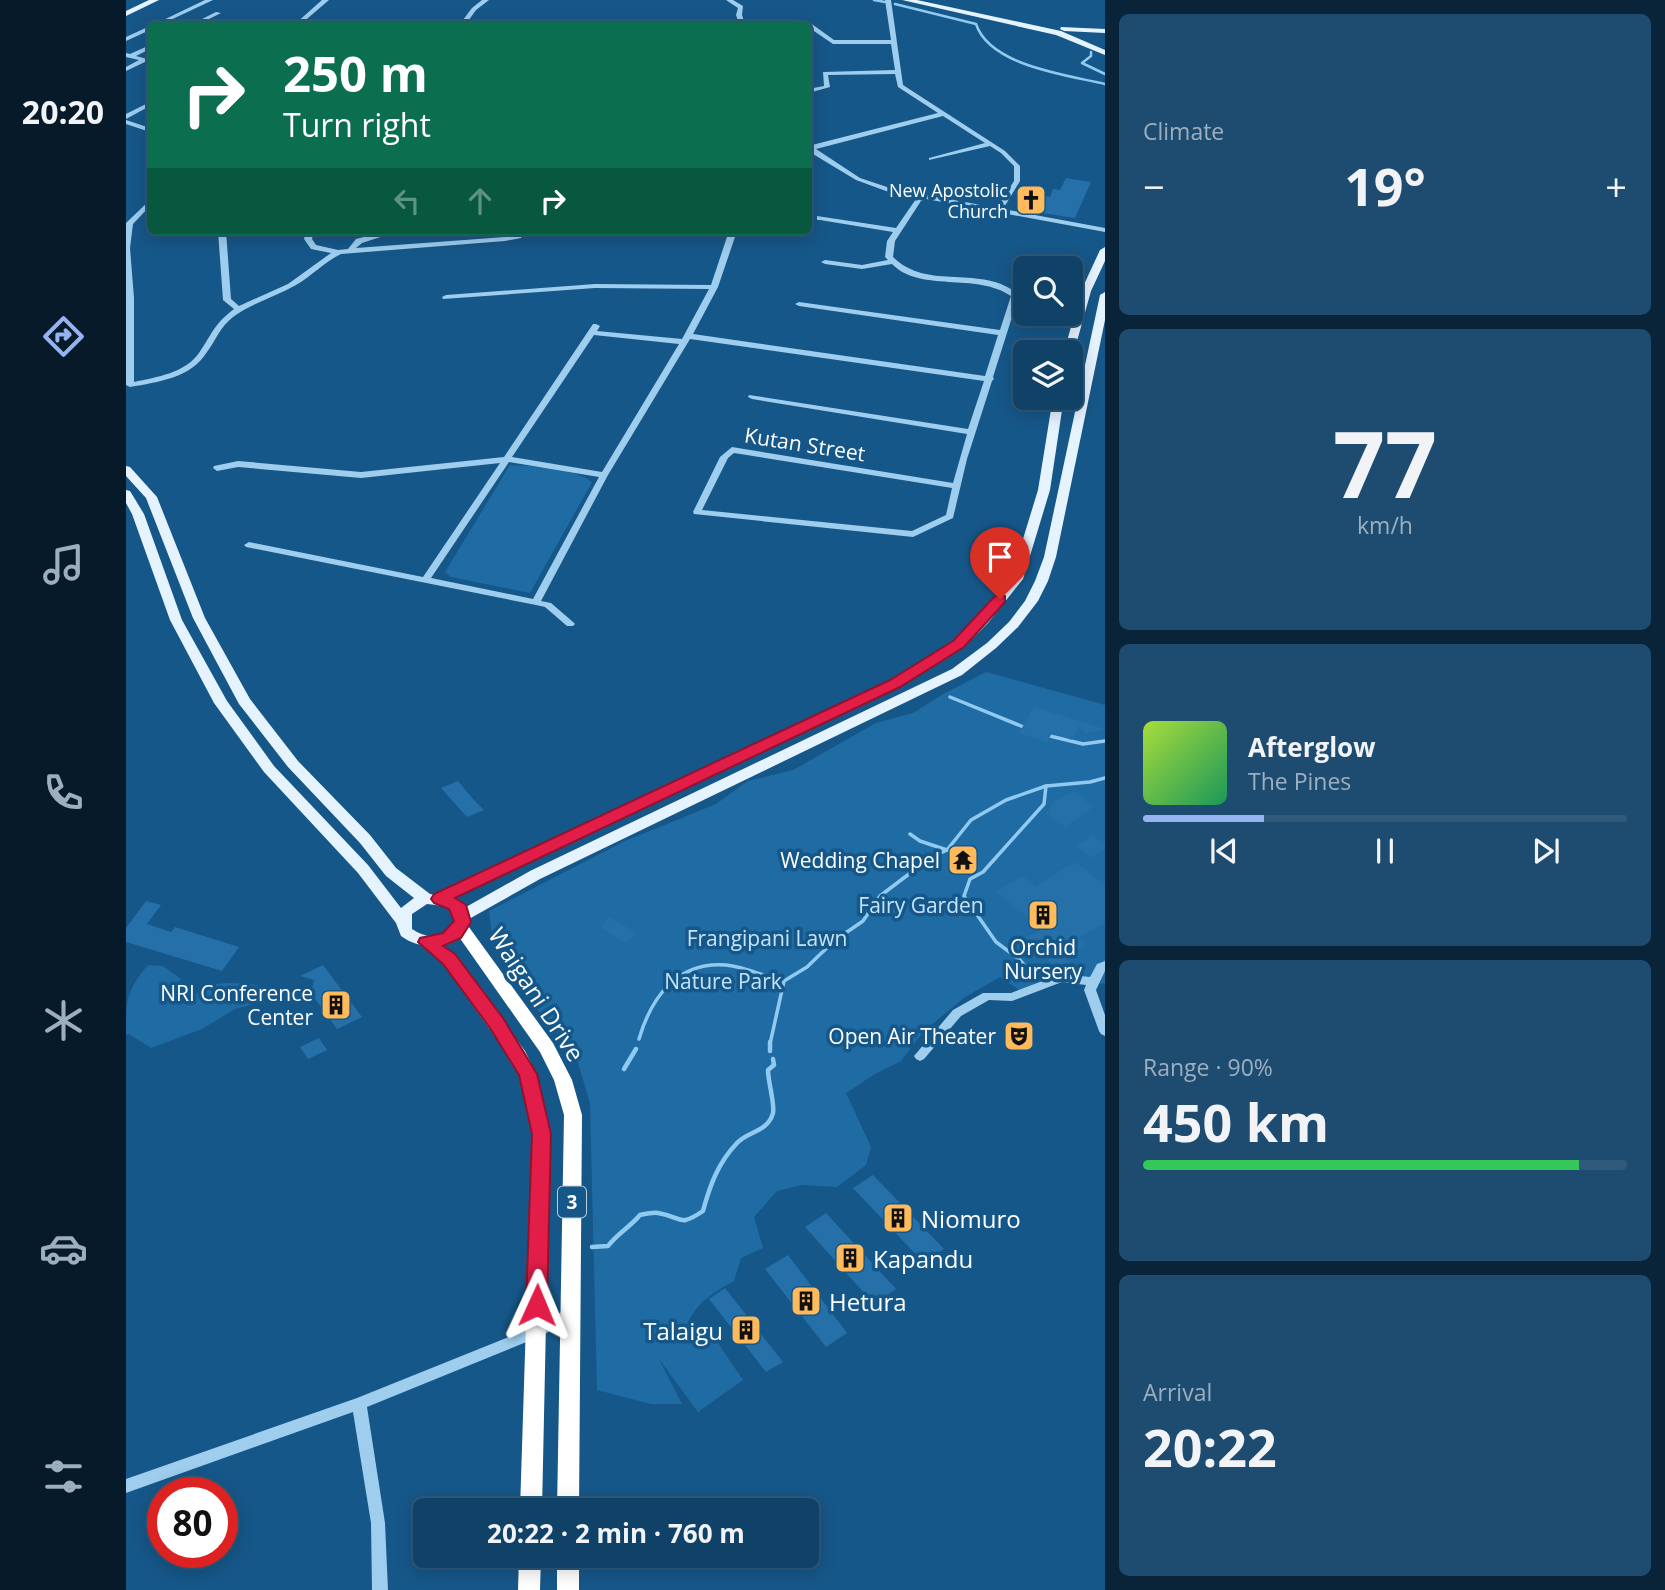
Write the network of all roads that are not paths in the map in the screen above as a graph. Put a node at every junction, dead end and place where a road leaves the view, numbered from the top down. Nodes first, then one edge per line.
1 (142, 0) edge
2 (156, 0) edge
3 (209, 0) edge
4 (326, 0) edge
5 (486, 0) edge
6 (729, 0) edge
7 (889, 0) edge
8 (905, 0) edge
9 (930, 0) edge
10 (126, 8) edge
11 (218, 13) dead end
12 (126, 14) edge
13 (181, 14) junction
14 (204, 20) joint
15 (165, 21) edge
16 (302, 21) edge
17 (465, 21) edge
18 (741, 21) edge
19 (812, 27) edge
20 (147, 29) edge
21 (1105, 31) edge
22 (126, 39) edge
23 (1105, 39) edge
24 (894, 42) junction
25 (147, 48) edge
26 (1105, 53) edge
27 (128, 56) edge
28 (147, 61) edge
29 (147, 61) edge
30 (126, 69) edge
31 (898, 72) junction
32 (812, 90) edge
33 (147, 106) edge
34 (943, 114) junction
35 (126, 120) edge
36 (147, 129) edge
37 (991, 144) junction
38 (812, 148) edge
39 (812, 151) edge
40 (931, 159) dead end
41 (923, 198) junction
42 (147, 205) edge
43 (999, 211) junction
44 (820, 218) dead end
45 (1105, 230) edge
46 (898, 231) junction
47 (222, 235) edge
48 (309, 235) edge
49 (379, 235) edge
50 (519, 235) edge
51 (732, 235) edge
52 (1105, 250) edge
53 (349, 251) junction
54 (339, 252) junction
55 (825, 262) dead end
56 (892, 262) junction
57 (714, 287) junction
58 (1105, 295) edge
59 (446, 297) dead end
60 (799, 304) dead end
61 (238, 309) junction
62 (1000, 333) junction
63 (686, 339) junction
64 (1072, 340) edge
65 (990, 379) junction
66 (127, 386) edge
67 (752, 397) dead end
68 (1057, 410) edge
69 (972, 432) junction
70 (509, 459) junction
71 (217, 467) dead end
72 (126, 470) edge
73 (604, 475) junction
74 (955, 486) junction
75 (126, 493) edge
76 (249, 545) dead end
77 (426, 579) junction
78 (536, 601) junction
79 (569, 624) dead end
80 (433, 899) junction
81 (402, 920) junction
82 (461, 922) junction
83 (426, 942) junction
84 (1105, 965) edge
85 (1094, 982) junction
86 (1105, 1031) edge
87 (920, 1056) dead end
88 (569, 1314) junction
89 (536, 1332) junction
90 (359, 1404) junction
91 (126, 1486) edge
92 (531, 1498) edge
93 (568, 1498) edge
94 (530, 1568) edge
95 (568, 1568) edge
96 (380, 1590) edge
97 (529, 1590) edge
98 (568, 1590) edge

1 - 10 main road
2 - 12 main road
3 - 13 street
4 - 16 street
5 - 17 street
6 - 18 street
7 - 24 street
8 - 26 main road
9 - 21 main road
11 - 14 street
13 - 14 street
13 - 15 street
19 - 24 street
20 - 22 street
23 - 26 main road
24 - 31 street
25 - 27 street
27 - 28 street
29 - 30 street
31 - 32 street
31 - 34 street
33 - 35 street
34 - 37 street
34 - 38 street
35 - 36 street
37 - 40 street
37 - 43 street
39 - 41 street
41 - 43 street
41 - 46 street
42 - 66 street
43 - 45 street
44 - 46 street
46 - 56 street
47 - 61 street
48 - 54 street
49 - 53 street
50 - 53 street
51 - 57 street
52 - 64 main road
53 - 54 street
54 - 61 street
55 - 56 street
56 - 62 street
57 - 59 street
57 - 63 street
58 - 82 main road
60 - 62 street
61 - 66 street
62 - 65 street
63 - 65 street
63 - 70 street
63 - 73 street
65 - 69 street
67 - 69 street
68 - 80 main road
69 - 74 street
70 - 71 street
70 - 73 street
70 - 77 street
72 - 80 main road
73 - 78 street
74 - 74 street, Kutan Street
75 - 81 main road
76 - 77 street
77 - 78 street
78 - 79 street
80 - 81 main road
80 - 82 main road
81 - 83 main road
82 - 83 main road
82 - 88 highway, Waigani Drive / 3
83 - 89 highway, 3
84 - 85 street
85 - 86 street
85 - 87 street
88 - 89 street
88 - 93 highway, Waigani Drive / 3
89 - 90 street
89 - 92 highway, 3
90 - 91 street
90 - 96 street
94 - 97 highway
95 - 98 highway

